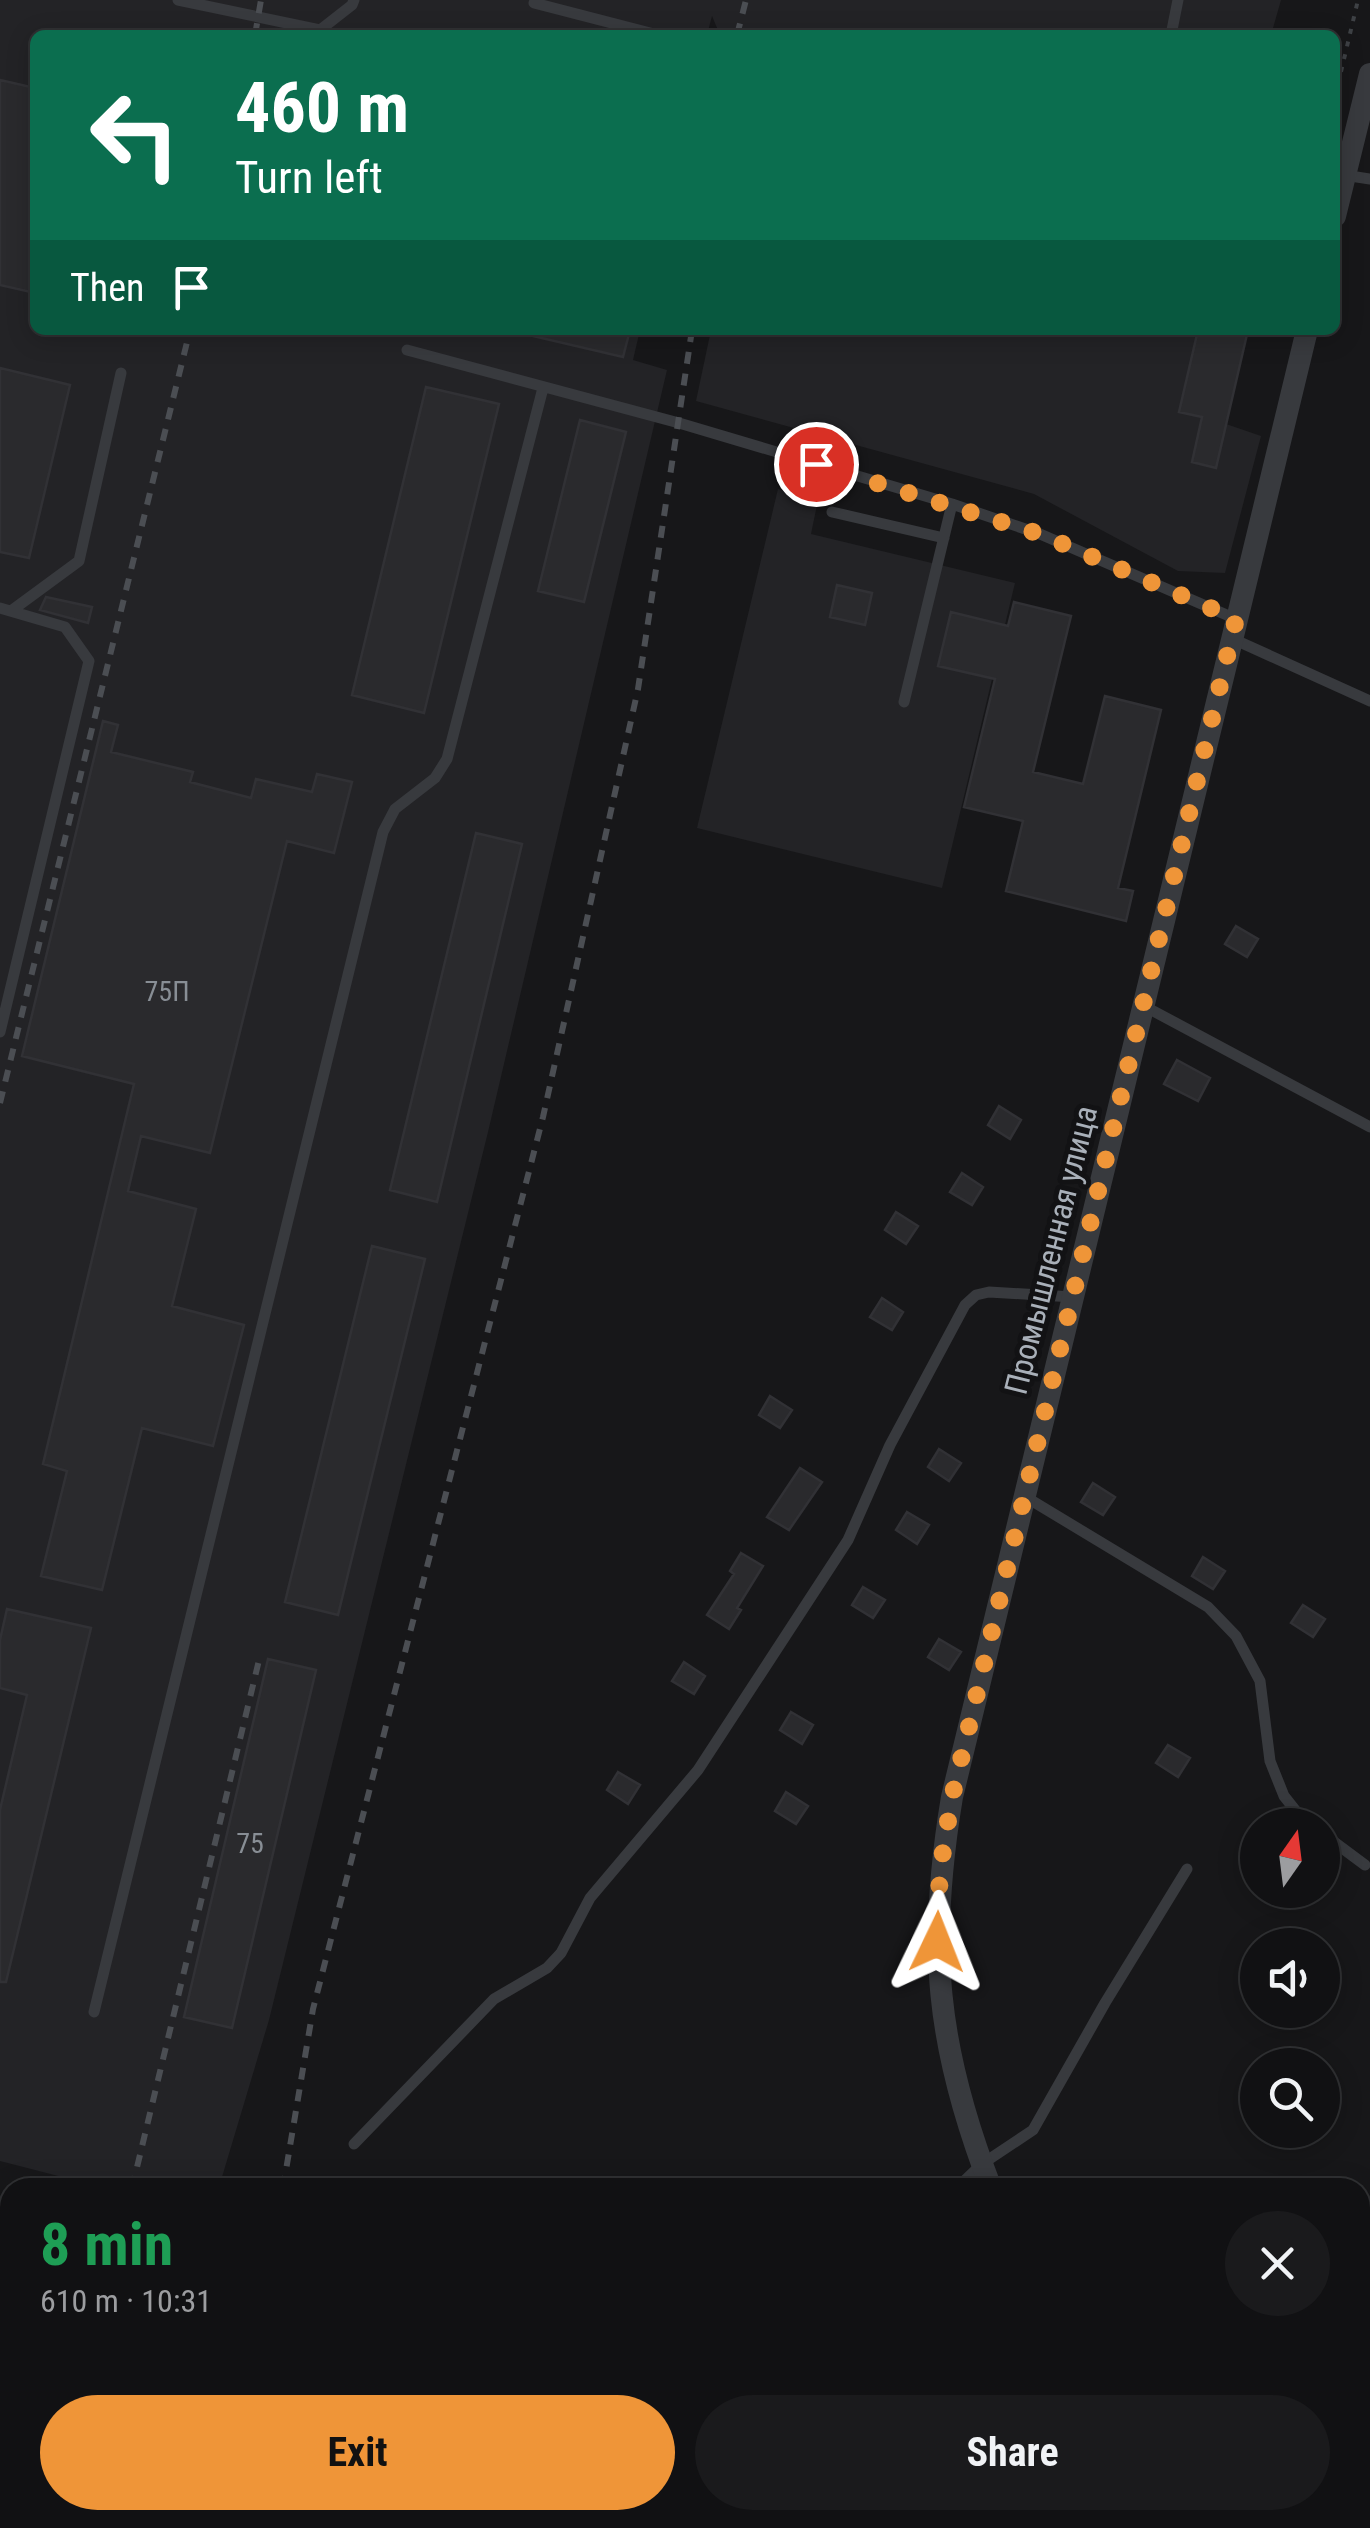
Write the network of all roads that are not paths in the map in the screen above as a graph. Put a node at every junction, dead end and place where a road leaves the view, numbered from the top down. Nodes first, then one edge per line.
1 (178, 0) edge
2 (354, 0) edge
3 (1178, 0) edge
4 (534, 3) dead end
5 (639, 30) edge
6 (1172, 30) edge
7 (1370, 74) edge
8 (1340, 174) edge
9 (1370, 179) edge
10 (1306, 335) edge
11 (407, 350) dead end
12 (121, 373) dead end
13 (543, 388) junction
14 (952, 504) junction
15 (832, 512) dead end
16 (944, 538) junction
17 (6, 610) edge
18 (1234, 628) junction
19 (1370, 700) edge
20 (904, 702) dead end
21 (1144, 1006) junction
22 (0, 1029) edge
23 (1370, 1126) edge
24 (1074, 1297) junction
25 (1024, 1496) junction
26 (1293, 1808) edge
27 (1340, 1846) edge
28 (1365, 1865) dead end
29 (1187, 1869) dead end
30 (94, 2012) dead end
31 (354, 2144) dead end
32 (982, 2164) junction
33 (967, 2178) edge
34 (987, 2178) edge

1 - 2 lane
3 - 6 lane
4 - 5 lane
7 - 8 street
8 - 9 lane
10 - 18 street, Промышленная улица
11 - 13 lane
12 - 17 lane
13 - 14 lane
13 - 30 lane
14 - 16 lane
14 - 18 lane
15 - 16 lane
16 - 20 lane
17 - 22 lane
18 - 19 lane
18 - 21 street, Промышленная улица
21 - 23 lane
21 - 24 street, Промышленная улица
24 - 25 street, Промышленная улица
24 - 31 lane
25 - 26 lane
25 - 32 street, Промышленная улица
27 - 28 lane
29 - 32 lane
32 - 33 lane
32 - 34 street, Промышленная улица

